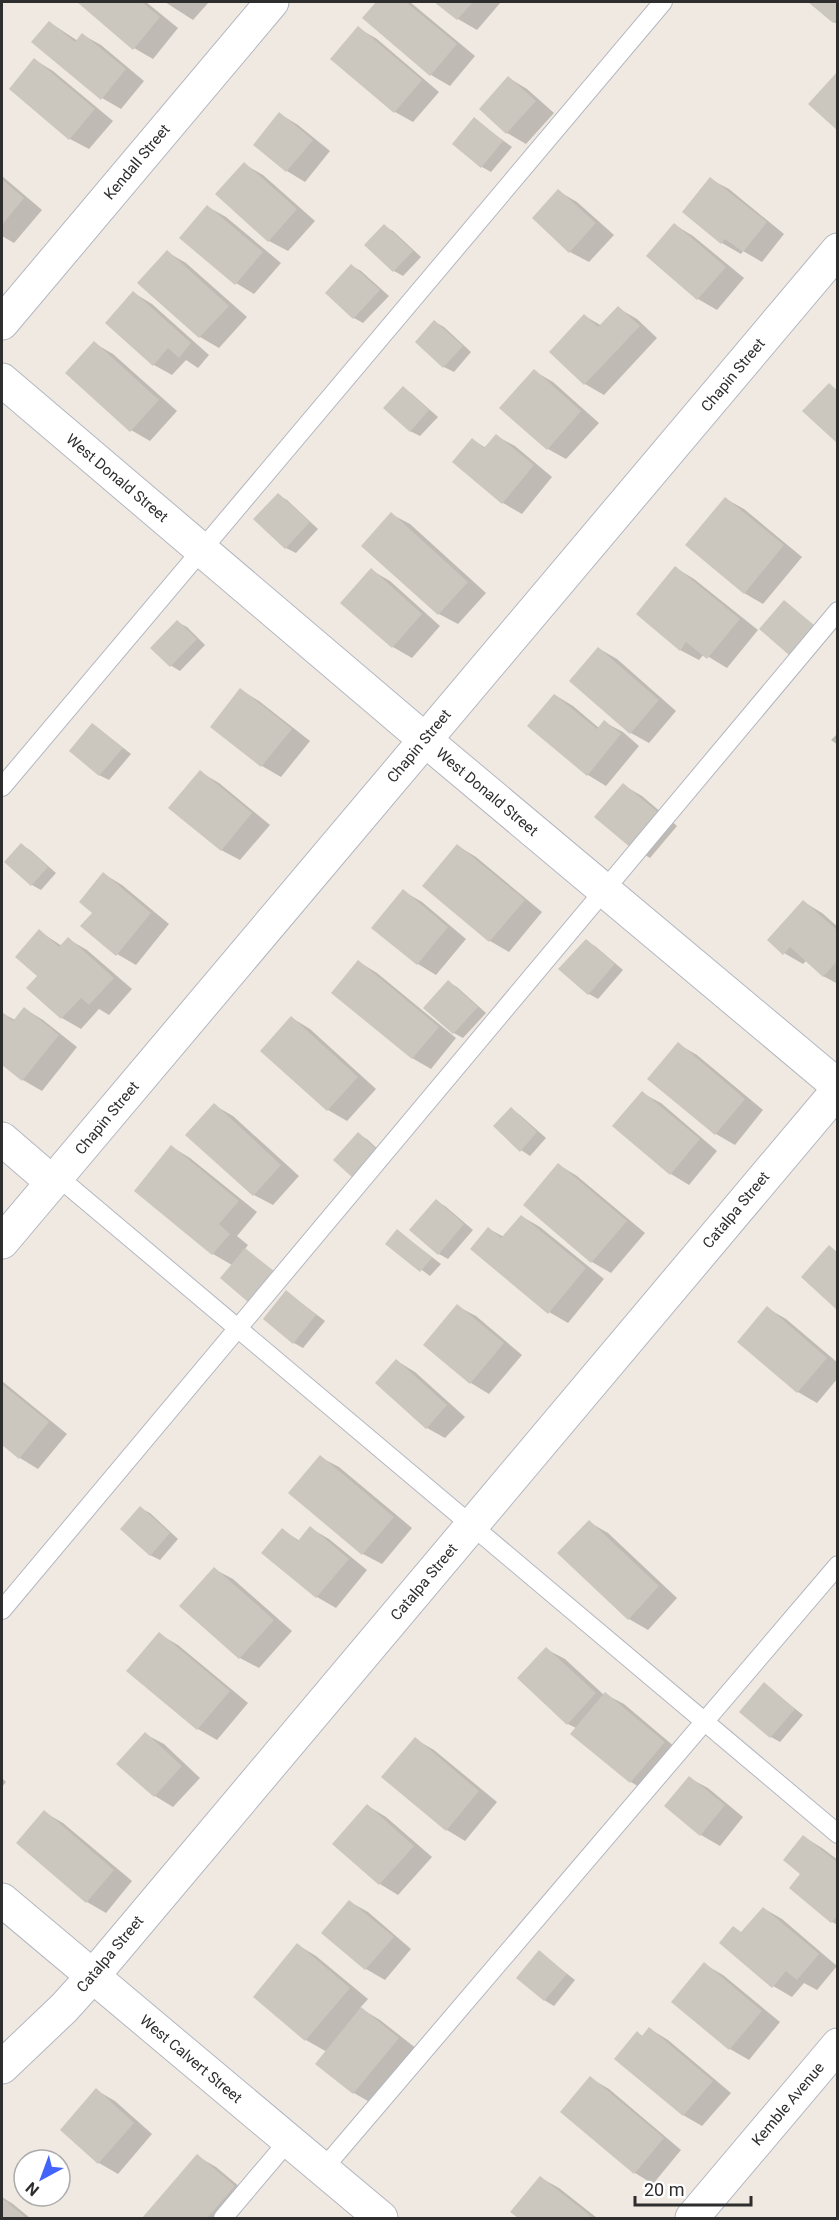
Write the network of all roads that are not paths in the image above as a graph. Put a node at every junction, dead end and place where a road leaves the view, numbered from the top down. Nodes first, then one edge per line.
1 (272, 2) edge
2 (663, 2) edge
3 (837, 250) edge
4 (2, 323) edge
5 (2, 380) edge
6 (201, 550) junction
7 (837, 610) edge
8 (424, 739) junction
9 (2, 787) edge
10 (603, 890) junction
11 (837, 1088) edge
12 (2, 1139) edge
13 (55, 1179) junction
14 (2, 1242) edge
15 (237, 1328) junction
16 (471, 1525) junction
17 (837, 1565) edge
18 (2, 1610) edge
19 (704, 1721) junction
20 (837, 1834) edge
21 (2, 1900) edge
22 (92, 1977) junction
23 (837, 2045) edge
24 (2, 2067) edge
25 (289, 2140) junction
26 (323, 2169) junction
27 (223, 2218) edge
28 (381, 2218) edge
29 (692, 2218) edge

1 - 4 street, Kendall Street
2 - 6 lane
3 - 8 street, Chapin Street
5 - 6 street, West Donald Street
6 - 8 street, West Donald Street
6 - 9 lane
7 - 10 lane
8 - 10 street, West Donald Street
8 - 13 street, Chapin Street
10 - 11 street, West Donald Street
10 - 15 lane
11 - 16 street, Catalpa Street
12 - 13 street
13 - 14 street, Chapin Street
13 - 15 lane
15 - 16 lane
15 - 18 lane
16 - 19 lane
16 - 22 street, Catalpa Street
17 - 19 lane
19 - 20 lane
19 - 26 lane
21 - 22 street, West Calvert Street
22 - 24 street, Catalpa Street
22 - 25 street, West Calvert Street
23 - 29 street, Kemble Avenue
25 - 26 street, West Calvert Street
25 - 27 lane
26 - 28 street, West Calvert Street

